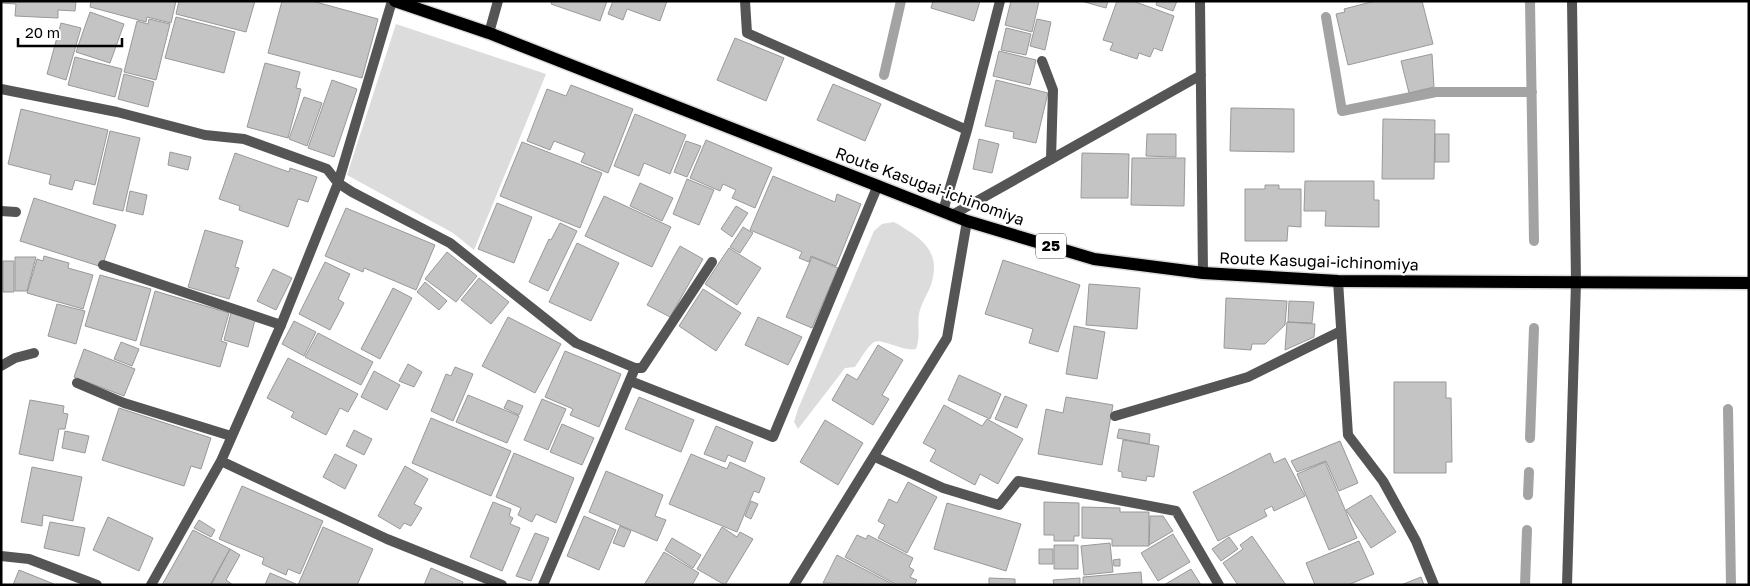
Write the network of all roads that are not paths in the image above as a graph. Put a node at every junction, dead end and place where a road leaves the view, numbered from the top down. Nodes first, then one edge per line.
1 (395, 1) edge
2 (498, 1) edge
3 (745, 1) edge
4 (1000, 1) edge
5 (1200, 1) edge
6 (1572, 1) edge
7 (489, 34) junction
8 (1042, 60) dead end
9 (1201, 75) junction
10 (1, 89) edge
11 (967, 130) junction
12 (1051, 159) junction
13 (338, 182) junction
14 (878, 185) junction
15 (1, 211) edge
16 (16, 212) dead end
17 (947, 213) junction
18 (967, 220) junction
19 (712, 262) dead end
20 (103, 265) dead end
21 (1203, 273) junction
22 (1338, 281) junction
23 (1576, 282) junction
24 (1749, 283) edge
25 (281, 325) junction
26 (1341, 331) junction
27 (34, 353) dead end
28 (1, 366) edge
29 (635, 368) junction
30 (630, 381) junction
31 (77, 384) dead end
32 (1115, 416) dead end
33 (231, 436) junction
34 (875, 456) junction
35 (221, 461) junction
36 (1, 556) edge
37 (97, 585) edge
38 (151, 585) edge
39 (502, 585) edge
40 (543, 585) edge
41 (794, 585) edge
42 (1219, 585) edge
43 (1434, 585) edge
44 (1567, 585) edge

1 - 7 main road, Route Kasugai-ichinomiya / 25
1 - 13 street
2 - 7 street
3 - 11 street
4 - 11 street
5 - 9 street
6 - 23 street
7 - 14 main road, Route Kasugai-ichinomiya / 25
8 - 12 street
9 - 12 street
9 - 21 street
10 - 13 street
11 - 17 street
12 - 17 street
13 - 25 street
13 - 29 street
14 - 17 main road, Route Kasugai-ichinomiya / 25
14 - 30 street
15 - 16 street
17 - 18 main road, Route Kasugai-ichinomiya / 25
18 - 21 main road, Route Kasugai-ichinomiya / 25
18 - 34 street
19 - 29 street
20 - 25 street
21 - 22 main road, Route Kasugai-ichinomiya / 25
22 - 23 main road, Route Kasugai-ichinomiya / 25
22 - 26 street
23 - 24 main road, Route Kasugai-ichinomiya / 25
23 - 44 street
25 - 33 street
26 - 32 street
26 - 43 street
27 - 28 street
29 - 30 street
30 - 40 street
31 - 33 street
33 - 35 street
34 - 41 street
34 - 42 street
35 - 38 street
35 - 39 street
36 - 37 street

